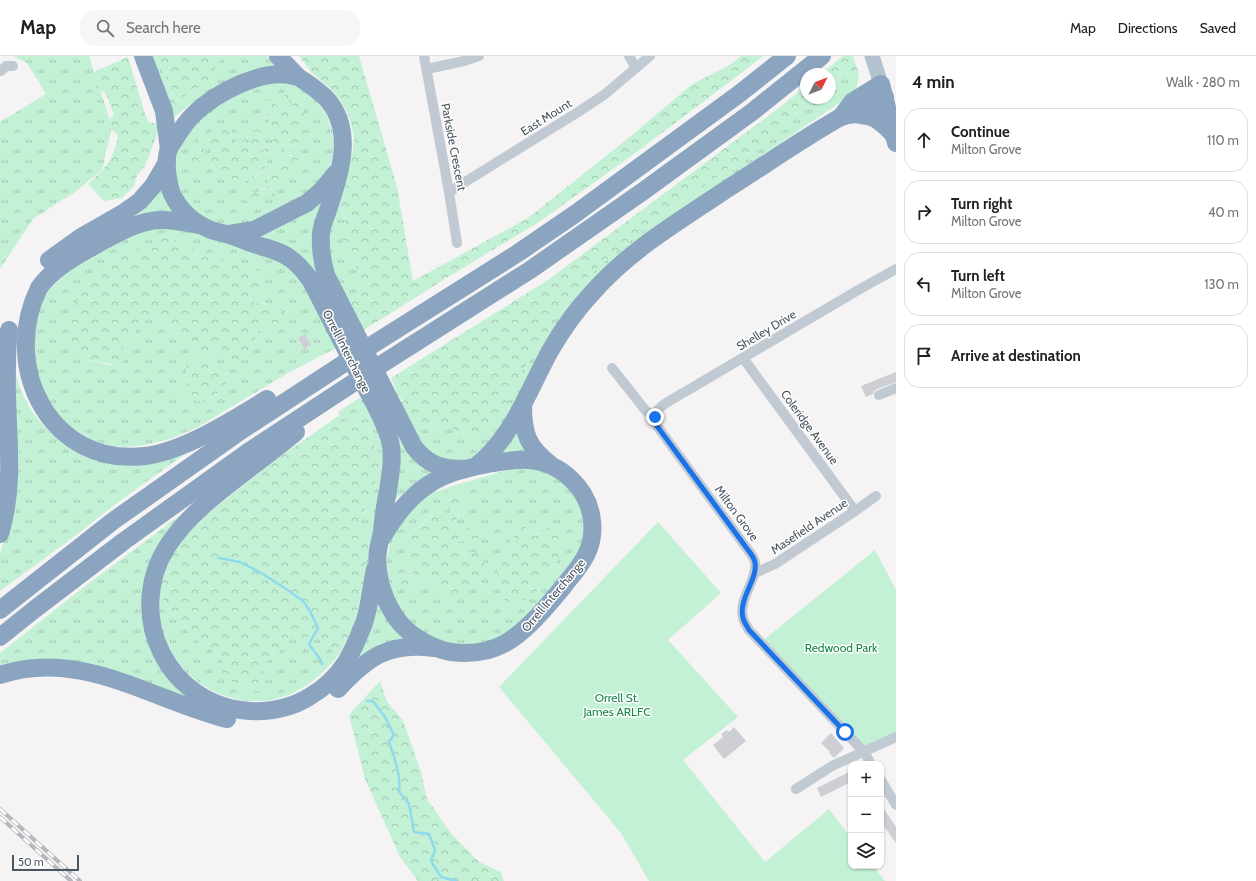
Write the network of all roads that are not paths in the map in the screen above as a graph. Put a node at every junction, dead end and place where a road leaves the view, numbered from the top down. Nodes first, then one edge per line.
1 (143, 56) edge
2 (278, 56) edge
3 (424, 56) edge
4 (479, 56) edge
5 (629, 56) edge
6 (650, 56) edge
7 (787, 56) edge
8 (822, 56) edge
9 (872, 56) edge
10 (636, 68) junction
11 (426, 69) junction
12 (298, 77) junction
13 (883, 90) junction
14 (848, 115) junction
15 (895, 139) edge
16 (168, 155) junction
17 (339, 170) junction
18 (449, 192) junction
19 (202, 225) junction
20 (228, 235) junction
21 (457, 243) dead end
22 (896, 269) edge
23 (743, 358) junction
24 (343, 364) junction
25 (612, 368) dead end
26 (353, 383) junction
27 (896, 388) edge
28 (879, 395) dead end
29 (523, 406) junction
30 (655, 417) junction
31 (550, 464) junction
32 (470, 468) junction
33 (876, 496) dead end
34 (855, 511) junction
35 (0, 534) edge
36 (379, 546) junction
37 (755, 572) junction
38 (0, 610) edge
39 (0, 638) edge
40 (437, 649) junction
41 (0, 676) edge
42 (896, 737) edge
43 (864, 752) junction
44 (869, 761) edge
45 (884, 785) edge
46 (796, 789) dead end
47 (896, 805) edge

1 - 16 highway
2 - 12 highway
3 - 11 street, Parkside Crescent
4 - 11 street
5 - 10 street
6 - 10 street, East Mount
7 - 24 highway
8 - 26 highway
9 - 13 main road
10 - 18 street, East Mount
11 - 18 street, Parkside Crescent
12 - 16 highway, Orrell Interchange
12 - 17 highway, Orrell Interchange
13 - 14 highway
13 - 15 highway
14 - 15 highway
14 - 29 highway
16 - 19 highway, Orrell Interchange
16 - 35 highway
17 - 20 highway, Orrell Interchange
17 - 32 highway, Orrell Interchange
18 - 21 street, Parkside Crescent
19 - 20 highway, Orrell Interchange
19 - 24 highway
20 - 36 highway, Orrell Interchange
22 - 23 street, Shelley Drive
23 - 30 street, Shelley Drive
23 - 34 street, Coleridge Avenue
24 - 38 highway
25 - 30 street, Milton Grove
26 - 36 highway
26 - 39 highway
27 - 28 street
29 - 31 highway
29 - 32 highway
30 - 37 street, Milton Grove
31 - 32 highway, Orrell Interchange
31 - 40 highway, Orrell Interchange
32 - 36 highway, Orrell Interchange
33 - 34 street, Masefield Avenue
34 - 37 street, Masefield Avenue
36 - 40 highway, Orrell Interchange
37 - 43 street
40 - 41 highway
42 - 43 street
43 - 44 street
43 - 46 street
45 - 47 street

